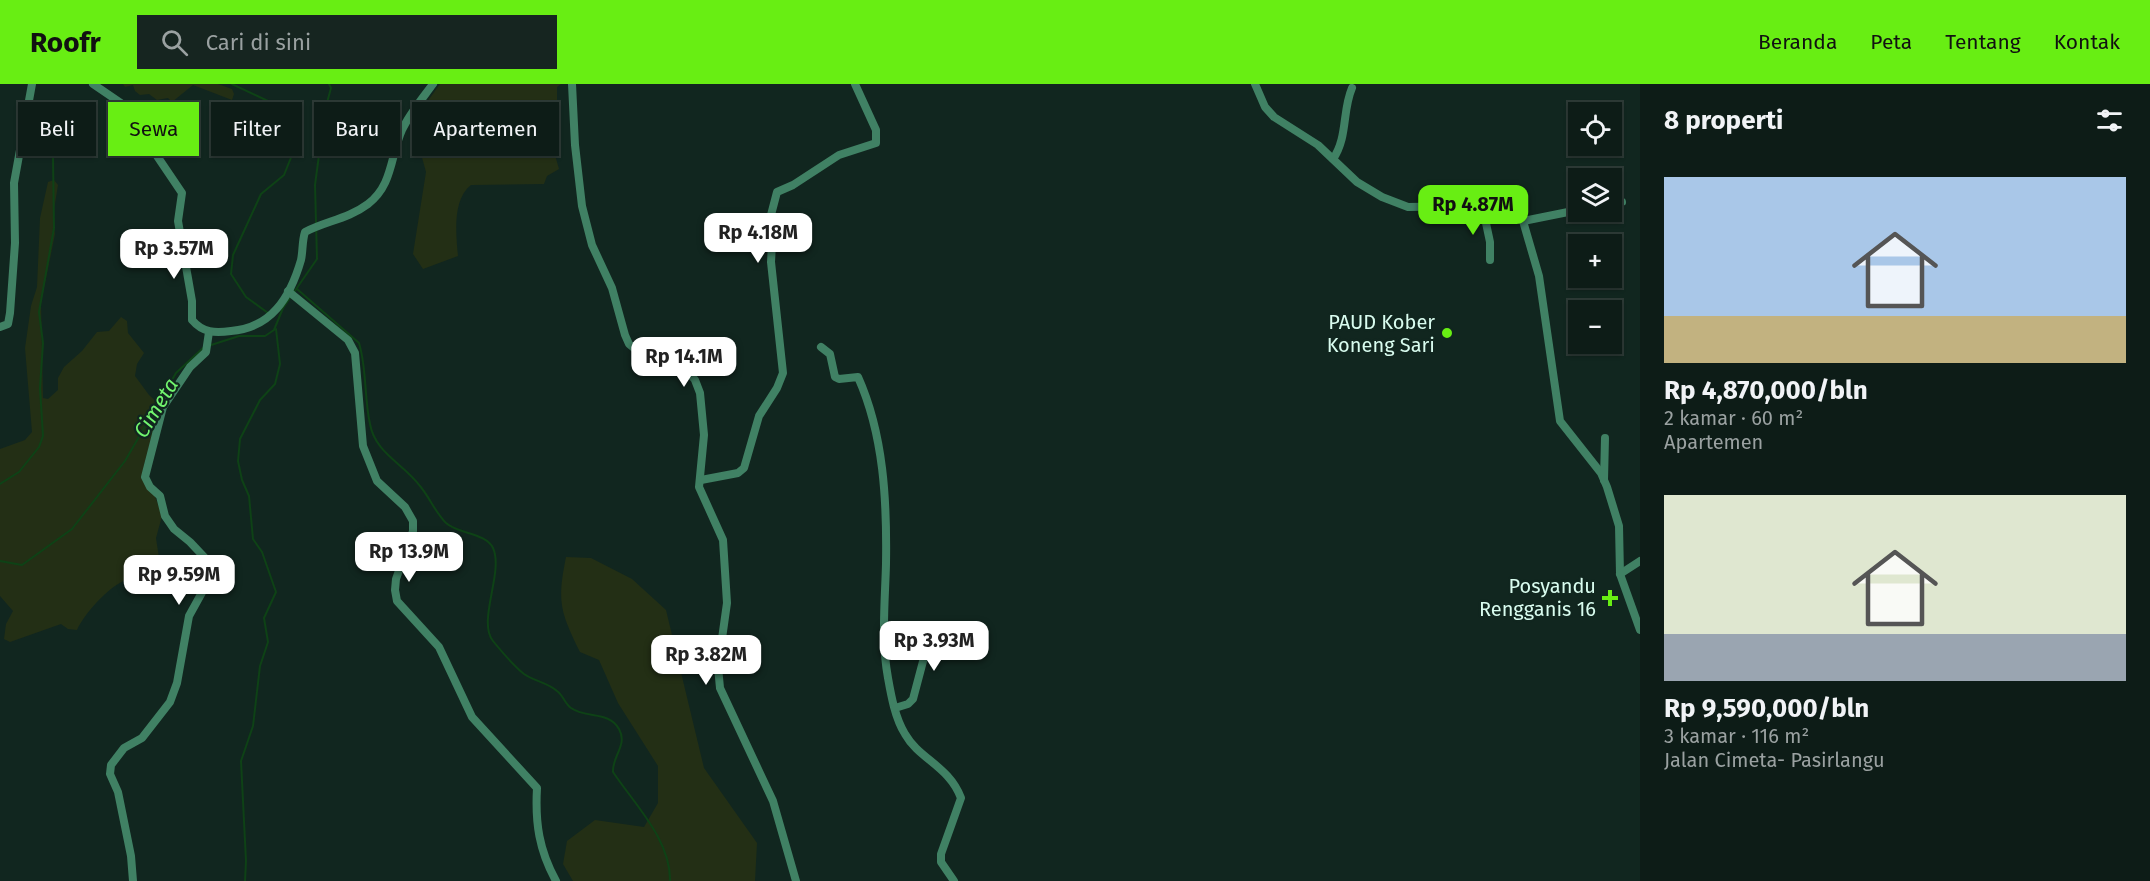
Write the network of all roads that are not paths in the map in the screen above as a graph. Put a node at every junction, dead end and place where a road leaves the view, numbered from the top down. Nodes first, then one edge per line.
1 (32, 84) edge
2 (93, 84) edge
3 (433, 84) edge
4 (572, 84) edge
5 (855, 84) edge
6 (1255, 84) edge
7 (1352, 88) dead end
8 (1333, 159) junction
9 (1483, 209) junction
10 (1568, 212) edge
11 (1523, 221) junction
12 (1490, 260) dead end
13 (291, 294) junction
14 (0, 327) edge
15 (209, 332) junction
16 (821, 347) dead end
17 (1605, 438) dead end
18 (700, 480) junction
19 (1604, 480) junction
20 (1640, 561) edge
21 (1620, 574) junction
22 (1640, 630) edge
23 (975, 643) dead end
24 (895, 708) junction
25 (133, 881) edge
26 (556, 881) edge
27 (796, 881) edge
28 (954, 881) edge

1 - 14 street
2 - 15 street
3 - 13 street
4 - 18 street
5 - 18 street
6 - 8 street
7 - 8 street
8 - 9 street
9 - 11 street
9 - 12 street
10 - 11 street
11 - 19 street
13 - 15 street
13 - 26 street
15 - 25 street
16 - 24 street
17 - 19 street
18 - 27 street
19 - 21 street
20 - 21 street
21 - 22 street
23 - 24 street
24 - 28 street

